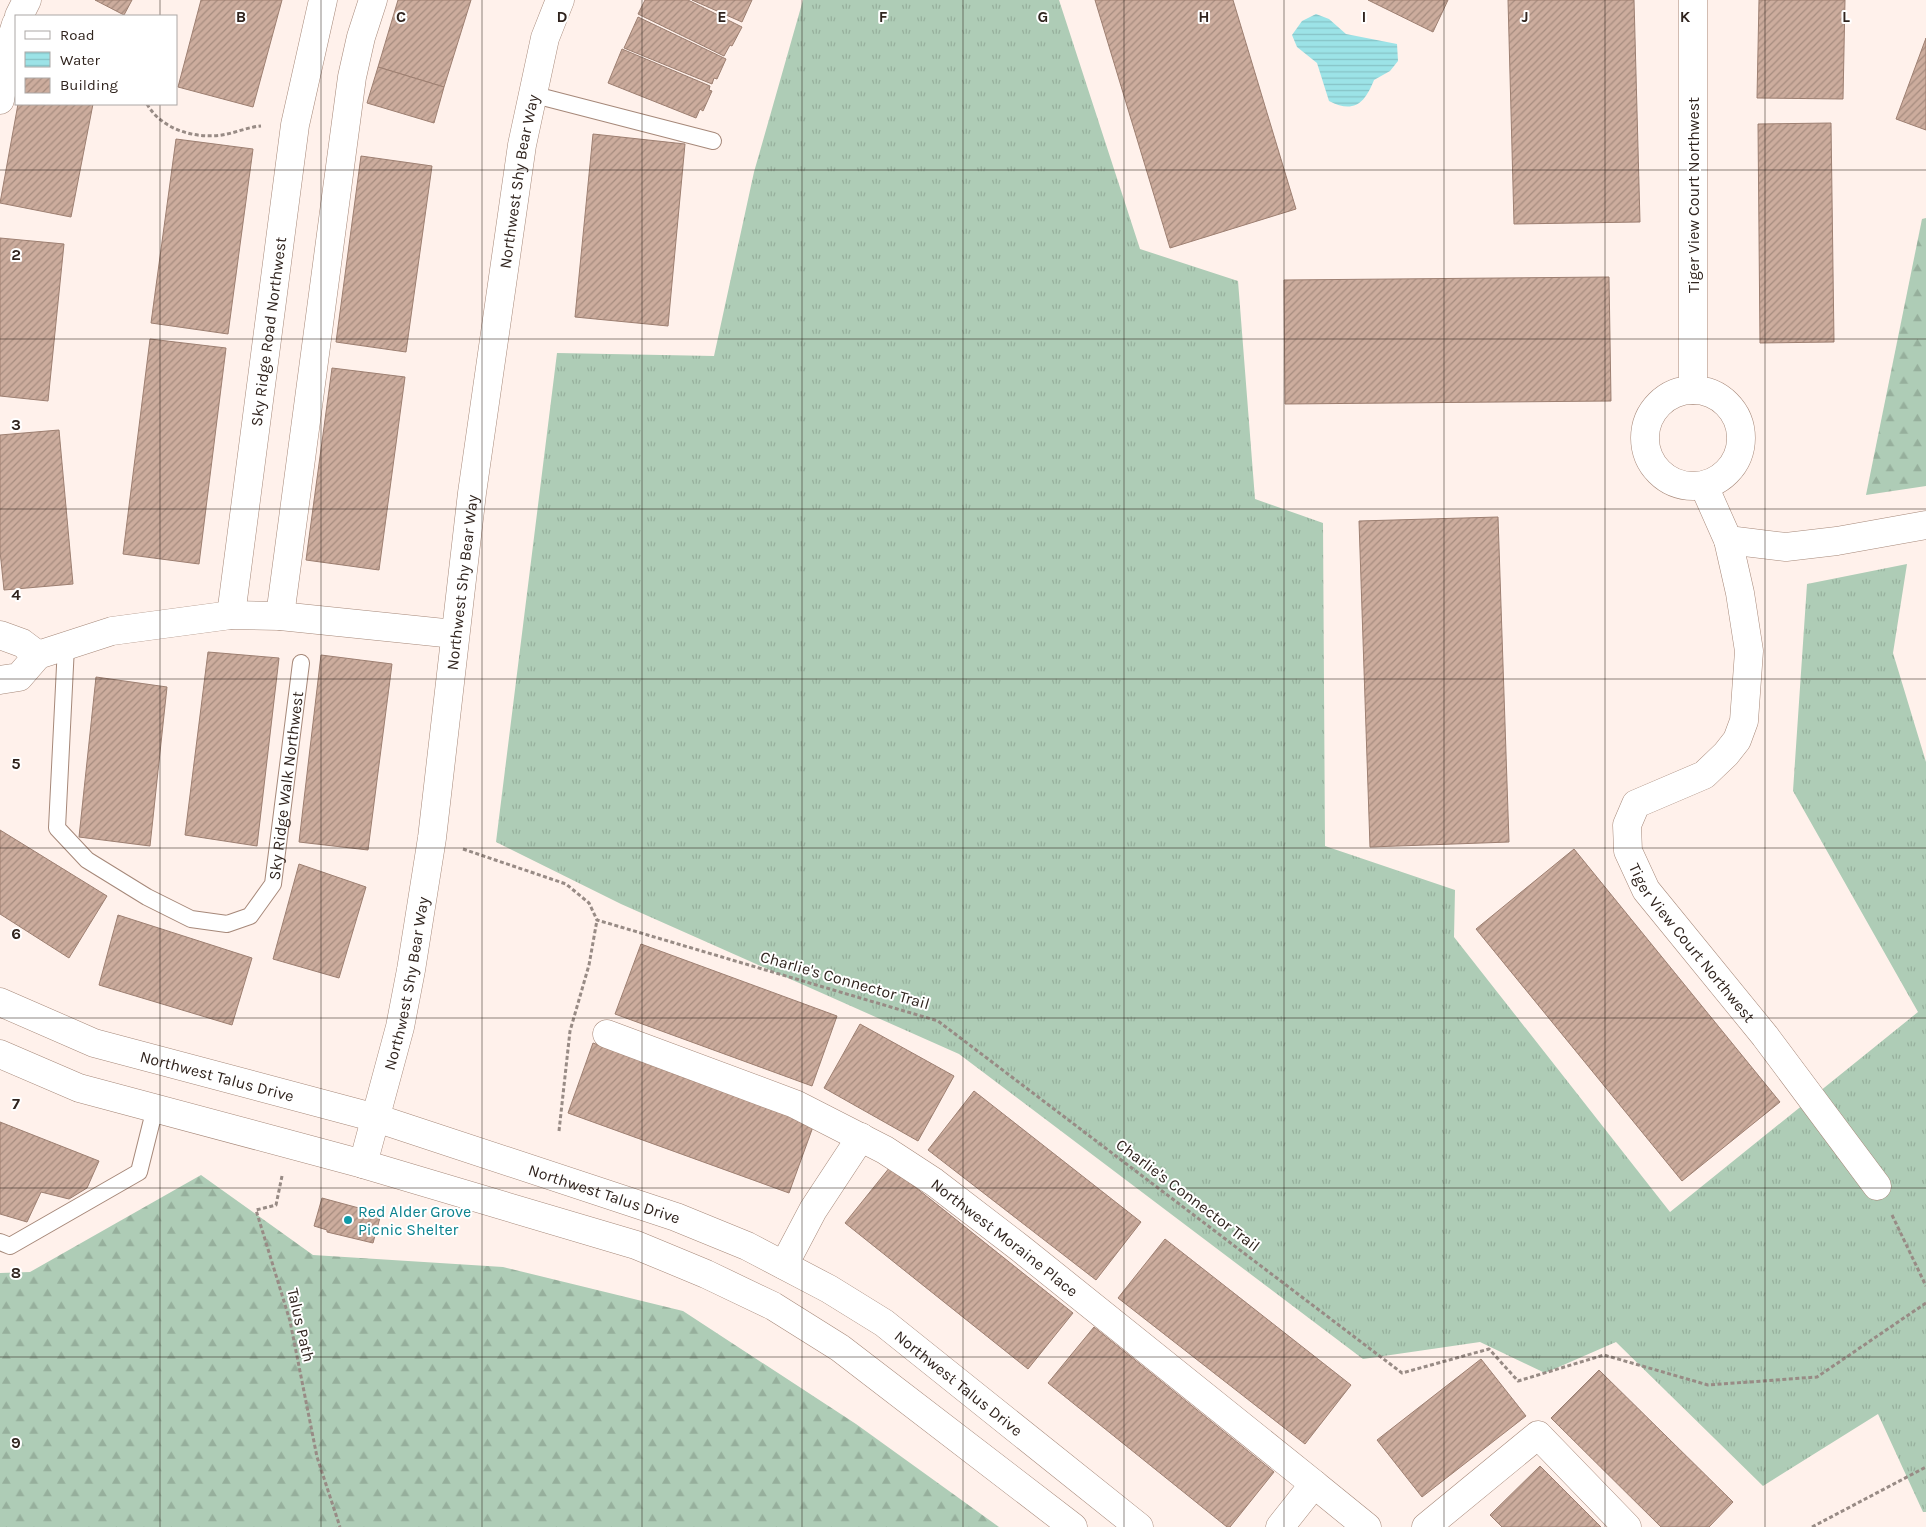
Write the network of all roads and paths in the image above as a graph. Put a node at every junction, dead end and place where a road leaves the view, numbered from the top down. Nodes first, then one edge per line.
1 (27, 0) edge
2 (322, 0) edge
3 (373, 0) edge
4 (560, 0) edge
5 (1693, 0) edge
6 (20, 15) edge
7 (15, 27) edge
8 (531, 94) junction
9 (0, 100) edge
10 (148, 105) edge
11 (295, 125) junction
12 (713, 141) dead end
13 (1693, 390) junction
14 (1704, 486) junction
15 (1926, 525) edge
16 (1728, 540) junction
17 (231, 615) junction
18 (280, 616) junction
19 (454, 634) junction
20 (0, 635) edge
21 (66, 646) junction
22 (38, 655) junction
23 (301, 663) dead end
24 (0, 680) edge
25 (432, 838) junction
26 (0, 1002) edge
27 (608, 1034) dead end
28 (0, 1054) edge
29 (155, 1108) junction
30 (376, 1118) junction
31 (861, 1137) junction
32 (288, 1143) junction
33 (363, 1164) junction
34 (1877, 1186) joint
35 (0, 1242) edge
36 (784, 1265) junction
37 (1926, 1286) edge
38 (1926, 1303) edge
39 (1926, 1467) edge
40 (1314, 1484) junction
41 (340, 1527) edge
42 (1073, 1527) edge
43 (1139, 1527) edge
44 (1280, 1527) edge
45 (1367, 1527) edge
46 (1426, 1527) edge
47 (1628, 1527) edge
48 (1812, 1527) edge

1 - 6 street
2 - 11 street, Sky Ridge Road Northwest
3 - 18 street
4 - 8 street, Northwest Shy Bear Way
5 - 13 street, Tiger View Court Northwest
7 - 9 street
8 - 12 lane
8 - 19 street, Northwest Shy Bear Way
10 - 11 path
11 - 17 street, Sky Ridge Road Northwest
13 - 14 street
13 - 14 street
14 - 16 street, Tiger View Court Northwest
15 - 16 street
16 - 34 street, Tiger View Court Northwest
17 - 18 street
17 - 21 street
18 - 19 street
19 - 25 street, Northwest Shy Bear Way
20 - 22 street
21 - 22 street
21 - 23 lane, Sky Ridge Walk Northwest
22 - 24 street
25 - 30 street, Northwest Shy Bear Way
25 - 38 path, Charlie's Connector Trail
26 - 30 street, Northwest Talus Drive
27 - 31 street, Northwest Moraine Place
28 - 29 street
29 - 32 street
29 - 35 lane
30 - 33 street, Northwest Shy Bear Way
30 - 36 street, Northwest Talus Drive
31 - 36 street
31 - 40 street, Northwest Moraine Place
32 - 33 street
32 - 41 path, Talus Path
33 - 42 street
34 - 37 path
36 - 43 street, Northwest Talus Drive
39 - 48 path
40 - 44 street
40 - 45 street, Northwest Moraine Place
46 - 47 street

